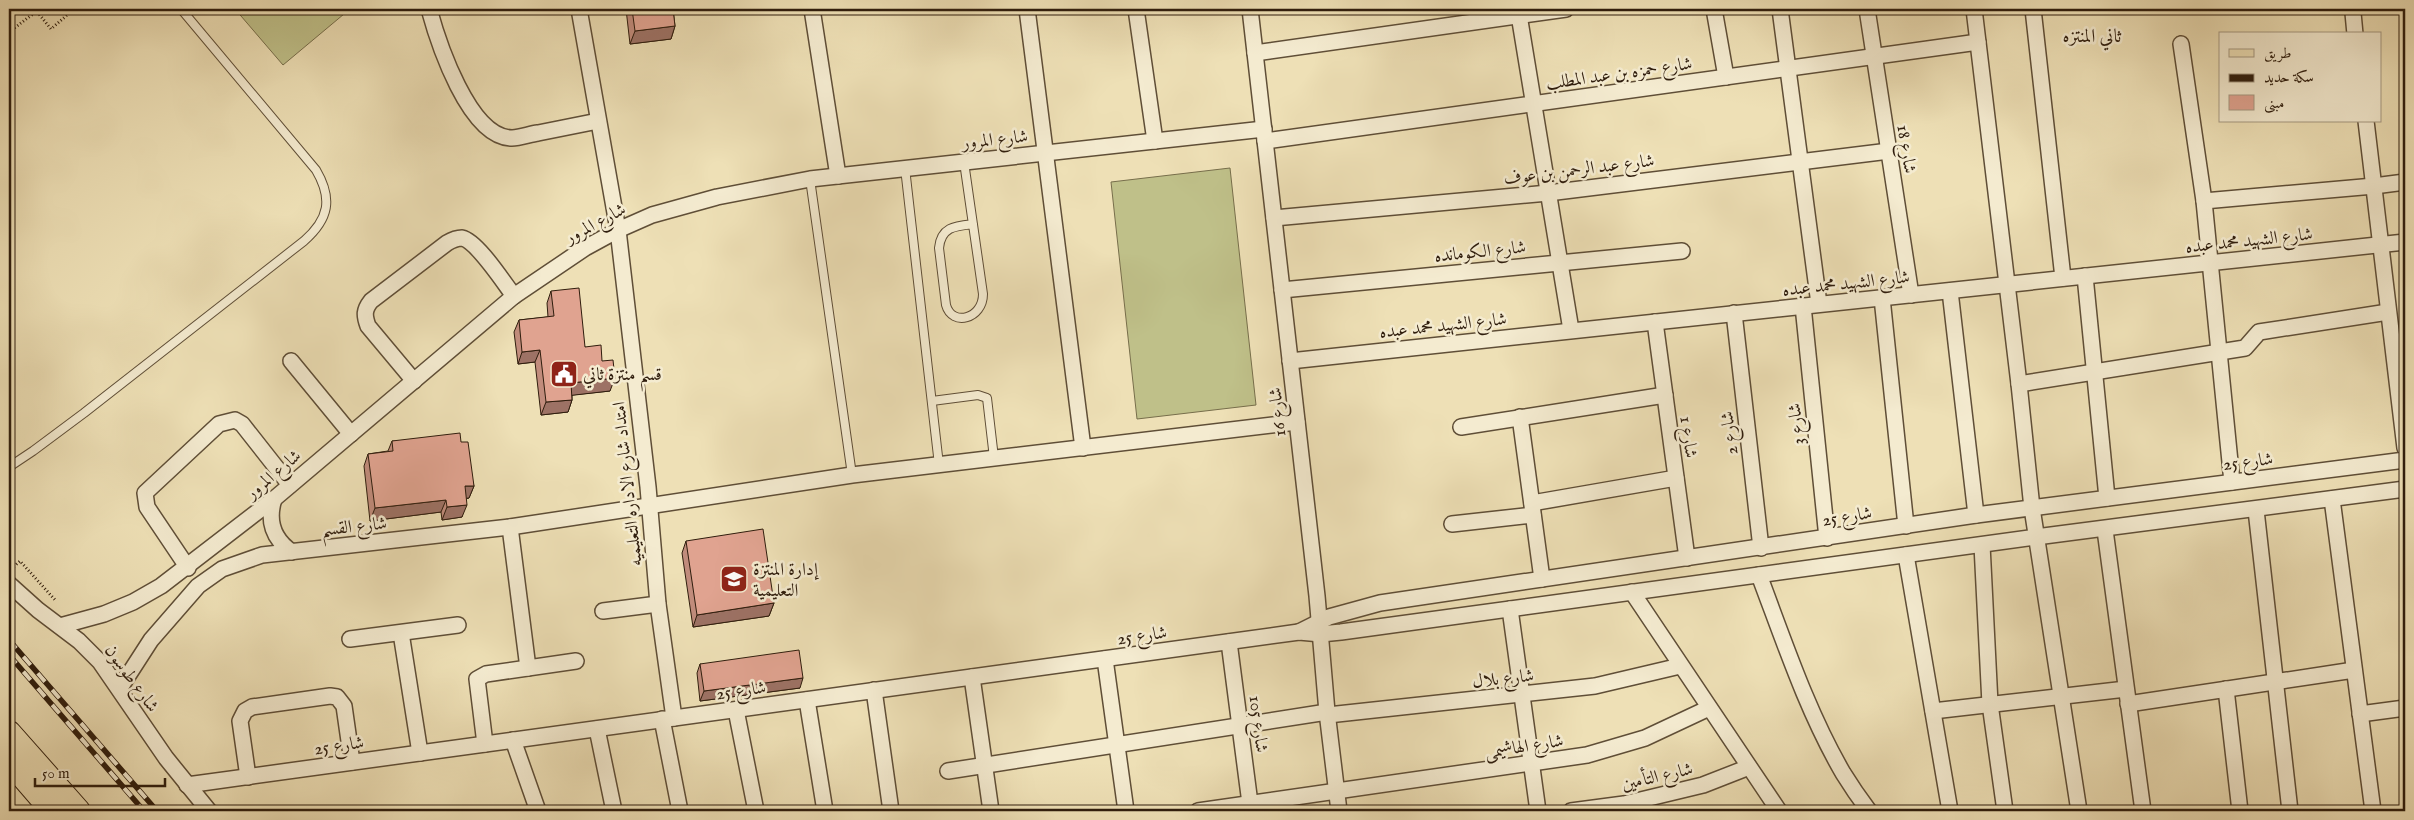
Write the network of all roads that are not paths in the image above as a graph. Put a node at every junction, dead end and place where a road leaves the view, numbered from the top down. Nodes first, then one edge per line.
1 (181, 9) edge
2 (429, 9) edge
3 (579, 9) edge
4 (812, 9) edge
5 (1027, 9) edge
6 (1136, 9) edge
7 (1250, 9) edge
8 (1566, 9) edge
9 (1714, 9) edge
10 (1780, 9) edge
11 (1867, 9) edge
12 (1974, 9) edge
13 (2033, 9) edge
14 (1518, 12) edge
15 (2353, 13) dead end
16 (2355, 32) edge
17 (1978, 42) junction
18 (2181, 44) dead end
19 (1255, 52) junction
20 (1874, 56) junction
21 (1788, 68) junction
22 (1726, 77) junction
23 (1533, 104) junction
24 (598, 121) junction
25 (2366, 122) edge
26 (1264, 135) junction
27 (1155, 141) junction
28 (1888, 151) junction
29 (1045, 153) junction
30 (1800, 161) junction
31 (964, 162) junction
32 (905, 168) junction
33 (838, 176) junction
34 (810, 179) junction
35 (2405, 182) edge
36 (2374, 186) junction
37 (1548, 193) junction
38 (2204, 201) junction
39 (1274, 218) junction
40 (973, 224) junction
41 (618, 230) junction
42 (2405, 242) edge
43 (2381, 244) junction
44 (1682, 251) dead end
45 (1559, 261) junction
46 (2211, 263) junction
47 (2085, 276) junction
48 (2063, 278) junction
49 (2007, 284) junction
50 (1282, 290) junction
51 (1950, 291) junction
52 (1911, 295) junction
53 (514, 296) junction
54 (1882, 298) junction
55 (1820, 304) junction
56 (1802, 306) junction
57 (2388, 312) junction
58 (1734, 314) junction
59 (1655, 322) junction
60 (1571, 330) junction
61 (2220, 352) junction
62 (291, 361) dead end
63 (1290, 361) junction
64 (2094, 372) junction
65 (414, 380) junction
66 (2019, 384) junction
67 (1665, 396) junction
68 (932, 401) junction
69 (1520, 417) junction
70 (1297, 422) junction
71 (1460, 427) dead end
72 (350, 434) junction
73 (1083, 448) junction
74 (2405, 448) edge
75 (994, 458) junction
76 (2405, 460) edge
77 (939, 465) junction
78 (9, 467) edge
79 (852, 475) junction
80 (1676, 478) junction
81 (2232, 482) junction
82 (290, 484) junction
83 (2405, 489) edge
84 (2107, 498) junction
85 (274, 499) junction
86 (2332, 499) junction
87 (650, 507) junction
88 (2032, 508) junction
89 (1532, 509) junction
90 (2256, 510) junction
91 (1976, 515) junction
92 (1452, 524) dead end
93 (1906, 526) junction
94 (510, 527) junction
95 (2104, 530) junction
96 (2036, 537) junction
97 (1827, 538) junction
98 (1982, 545) junction
99 (1761, 548) junction
100 (292, 552) junction
101 (1906, 555) junction
102 (1687, 558) junction
103 (188, 568) junction
104 (1758, 575) junction
105 (1542, 579) junction
106 (9, 584) edge
107 (1632, 592) junction
108 (658, 604) junction
109 (1510, 609) junction
110 (603, 611) dead end
111 (458, 625) dead end
112 (60, 626) junction
113 (1321, 627) junction
114 (401, 633) junction
115 (350, 640) dead end
116 (1229, 642) junction
117 (1105, 659) junction
118 (576, 660) dead end
119 (1680, 666) junction
120 (528, 668) junction
121 (2354, 670) junction
122 (972, 677) junction
123 (2275, 682) junction
124 (120, 688) junction
125 (2226, 689) junction
126 (874, 690) junction
127 (1522, 695) junction
128 (2061, 696) junction
129 (2127, 697) junction
130 (807, 700) junction
131 (1990, 704) junction
132 (1710, 708) junction
133 (2405, 708) edge
134 (736, 710) junction
135 (1933, 711) junction
136 (1327, 713) junction
137 (2360, 714) junction
138 (668, 719) junction
139 (1240, 726) junction
140 (597, 729) junction
141 (9, 734) edge
142 (512, 740) junction
143 (485, 744) junction
144 (1117, 744) junction
145 (420, 753) junction
146 (9, 760) edge
147 (352, 762) junction
148 (1531, 764) junction
149 (985, 765) junction
150 (1749, 767) junction
151 (948, 771) dead end
152 (248, 777) junction
153 (187, 785) junction
154 (1337, 793) junction
155 (1250, 808) edge
156 (53, 811) edge
157 (78, 811) edge
158 (209, 811) edge
159 (538, 811) edge
160 (614, 811) edge
161 (680, 811) edge
162 (756, 811) edge
163 (825, 811) edge
164 (891, 811) edge
165 (992, 811) edge
166 (1126, 811) edge
167 (1198, 811) edge
168 (1339, 811) edge
169 (1538, 811) edge
170 (1571, 811) edge
171 (1779, 811) edge
172 (1869, 811) edge
173 (1950, 811) edge
174 (2004, 811) edge
175 (2079, 811) edge
176 (2143, 811) edge
177 (2240, 811) edge
178 (2290, 811) edge
179 (2373, 811) edge

1 - 78 lane
2 - 24 street
3 - 24 street, امتداد شارع الاداره التعليميه
4 - 33 street
5 - 29 street
6 - 27 street
7 - 19 street, شارع 16
8 - 14 street
9 - 22 street
10 - 21 street
11 - 20 street, شارع 18
12 - 17 street
13 - 48 street
14 - 19 street
14 - 23 street
15 - 16 street
17 - 20 street, شارع حمزه بن عبد المطلب
17 - 49 street
18 - 38 street
19 - 26 street, شارع 16
20 - 21 street, شارع حمزه بن عبد المطلب
20 - 28 street, شارع 18
21 - 22 street, شارع حمزه بن عبد المطلب
21 - 30 street
22 - 23 street, شارع حمزه بن عبد المطلب
23 - 26 street, شارع حمزه بن عبد المطلب
23 - 37 street
24 - 41 street, امتداد شارع الاداره التعليميه
25 - 36 street
26 - 27 street, شارع المرور
26 - 39 street, شارع 16
27 - 29 street, شارع المرور
28 - 30 street, شارع عبد الرحمن بن عوف
28 - 52 street, شارع 18
29 - 31 street, شارع المرور
29 - 73 street
30 - 37 street, شارع عبد الرحمن بن عوف
30 - 55 street
31 - 32 street, شارع المرور
31 - 40 lane
32 - 33 street, شارع المرور
32 - 68 lane
33 - 34 street, شارع المرور
34 - 41 street, شارع المرور
34 - 79 lane
35 - 36 street
36 - 38 street
36 - 43 street
37 - 39 street, شارع عبد الرحمن بن عوف
37 - 45 street
38 - 46 street
39 - 50 street, شارع 16
40 - 40 lane
41 - 53 street, شارع المرور
41 - 87 street, امتداد شارع الاداره التعليميه
42 - 43 street, شارع الشهيد محمد عبده
43 - 46 street, شارع الشهيد محمد عبده
43 - 57 street
44 - 45 street, شارع الكومانده
45 - 50 street, شارع الكومانده
45 - 60 street
46 - 47 street, شارع الشهيد محمد عبده
46 - 61 street
47 - 48 street, شارع الشهيد محمد عبده
47 - 64 street
48 - 49 street, شارع الشهيد محمد عبده
49 - 51 street, شارع الشهيد محمد عبده
49 - 66 street
50 - 63 street, شارع 16
51 - 52 street, شارع الشهيد محمد عبده
51 - 91 street
52 - 54 street, شارع الشهيد محمد عبده
53 - 65 street, شارع المرور
53 - 65 street
54 - 55 street, شارع الشهيد محمد عبده
54 - 93 street
55 - 56 street, شارع الشهيد محمد عبده
56 - 58 street, شارع الشهيد محمد عبده
56 - 97 street, شارع 3
57 - 61 street
57 - 74 street
58 - 59 street, شارع الشهيد محمد عبده
58 - 99 street, شارع 2
59 - 60 street, شارع الشهيد محمد عبده
59 - 67 street, شارع 1
60 - 63 street, شارع الشهيد محمد عبده
61 - 64 street
61 - 81 street
62 - 72 street
63 - 70 street, شارع 16
64 - 66 street
64 - 84 street
65 - 72 street, شارع المرور
66 - 88 street
67 - 69 street
67 - 80 street, شارع 1
68 - 75 lane
68 - 77 lane
69 - 71 street
69 - 89 street
70 - 73 street, شارع القسم
70 - 113 street, شارع 16
72 - 82 street, شارع المرور
73 - 75 street, شارع القسم
75 - 77 street, شارع القسم
76 - 81 street, شارع 25
77 - 79 street, شارع القسم
79 - 87 street, شارع القسم
80 - 89 street
80 - 102 street, شارع 1
81 - 84 street, شارع 25
82 - 85 street, شارع المرور
82 - 103 street
83 - 86 street, شارع 25
84 - 88 street, شارع 25
85 - 100 street
85 - 103 street, شارع المرور
86 - 90 street, شارع 25
86 - 121 street
87 - 94 street, شارع القسم
87 - 108 street, امتداد شارع الاداره التعليميه
88 - 91 street, شارع 25
88 - 96 street
89 - 92 street
89 - 105 street
90 - 95 street, شارع 25
90 - 123 street
91 - 93 street, شارع 25
93 - 97 street, شارع 25
94 - 100 street, شارع القسم
94 - 120 street
95 - 96 street, شارع 25
95 - 129 street
96 - 98 street, شارع 25
96 - 128 street
97 - 99 street, شارع 25
98 - 101 street, شارع 25
98 - 131 street
99 - 102 street, شارع 25
100 - 124 street, شارع القسم
101 - 104 street, شارع 25
101 - 135 street
102 - 105 street, شارع 25
103 - 112 street, شارع المرور
104 - 107 street, شارع 25
104 - 172 street
105 - 113 street, شارع 25
106 - 112 street, شارع طوسون
107 - 109 street, شارع 25
107 - 119 street
108 - 110 street
108 - 138 street, امتداد شارع الاداره التعليميه
109 - 113 street, شارع 25
109 - 127 street
111 - 114 street
112 - 124 street, شارع طوسون
113 - 116 street, شارع 25
113 - 136 street, شارع 16
114 - 115 street
114 - 145 street
116 - 117 street, شارع 25
116 - 139 street, شارع 105
117 - 122 street, شارع 25
117 - 144 street
118 - 120 street
119 - 127 street, شارع بلال
119 - 132 street
120 - 143 street
121 - 123 street
121 - 137 street
122 - 126 street, شارع 25
122 - 149 street
123 - 125 street
123 - 178 street
124 - 153 street, شارع طوسون
125 - 129 street
125 - 177 street
126 - 130 street, شارع 25
126 - 164 street
127 - 136 street, شارع بلال
127 - 148 street
128 - 129 street
128 - 131 street
128 - 175 street
129 - 176 street
130 - 134 street, شارع 25
130 - 163 street
131 - 135 street
131 - 174 street
132 - 148 street, شارع الهاشيمى
132 - 150 street
133 - 137 street
134 - 138 street, شارع 25
134 - 162 street
135 - 173 street
136 - 139 street, شارع بلال
136 - 154 street, شارع 16
137 - 179 street
138 - 140 street, شارع 25
138 - 161 street, امتداد شارع الاداره التعليميه
139 - 144 street, شارع بلال
139 - 155 street, شارع 105
140 - 142 street, شارع 25
140 - 160 street
141 - 157 main road
142 - 143 street, شارع 25
142 - 159 street
143 - 145 street, شارع 25
144 - 149 street, شارع بلال
144 - 166 street
145 - 147 street, شارع 25
146 - 156 main road
147 - 152 street, شارع 25
147 - 152 street
148 - 154 street, شارع الهاشيمى
148 - 169 street
149 - 151 street, شارع بلال
149 - 165 street
150 - 170 street, شارع التأمين
150 - 171 street
152 - 153 street, شارع 25
153 - 158 street, شارع طوسون
154 - 155 street, شارع الهاشيمى
154 - 168 street, شارع 16
155 - 167 street, شارع الهاشيمى

